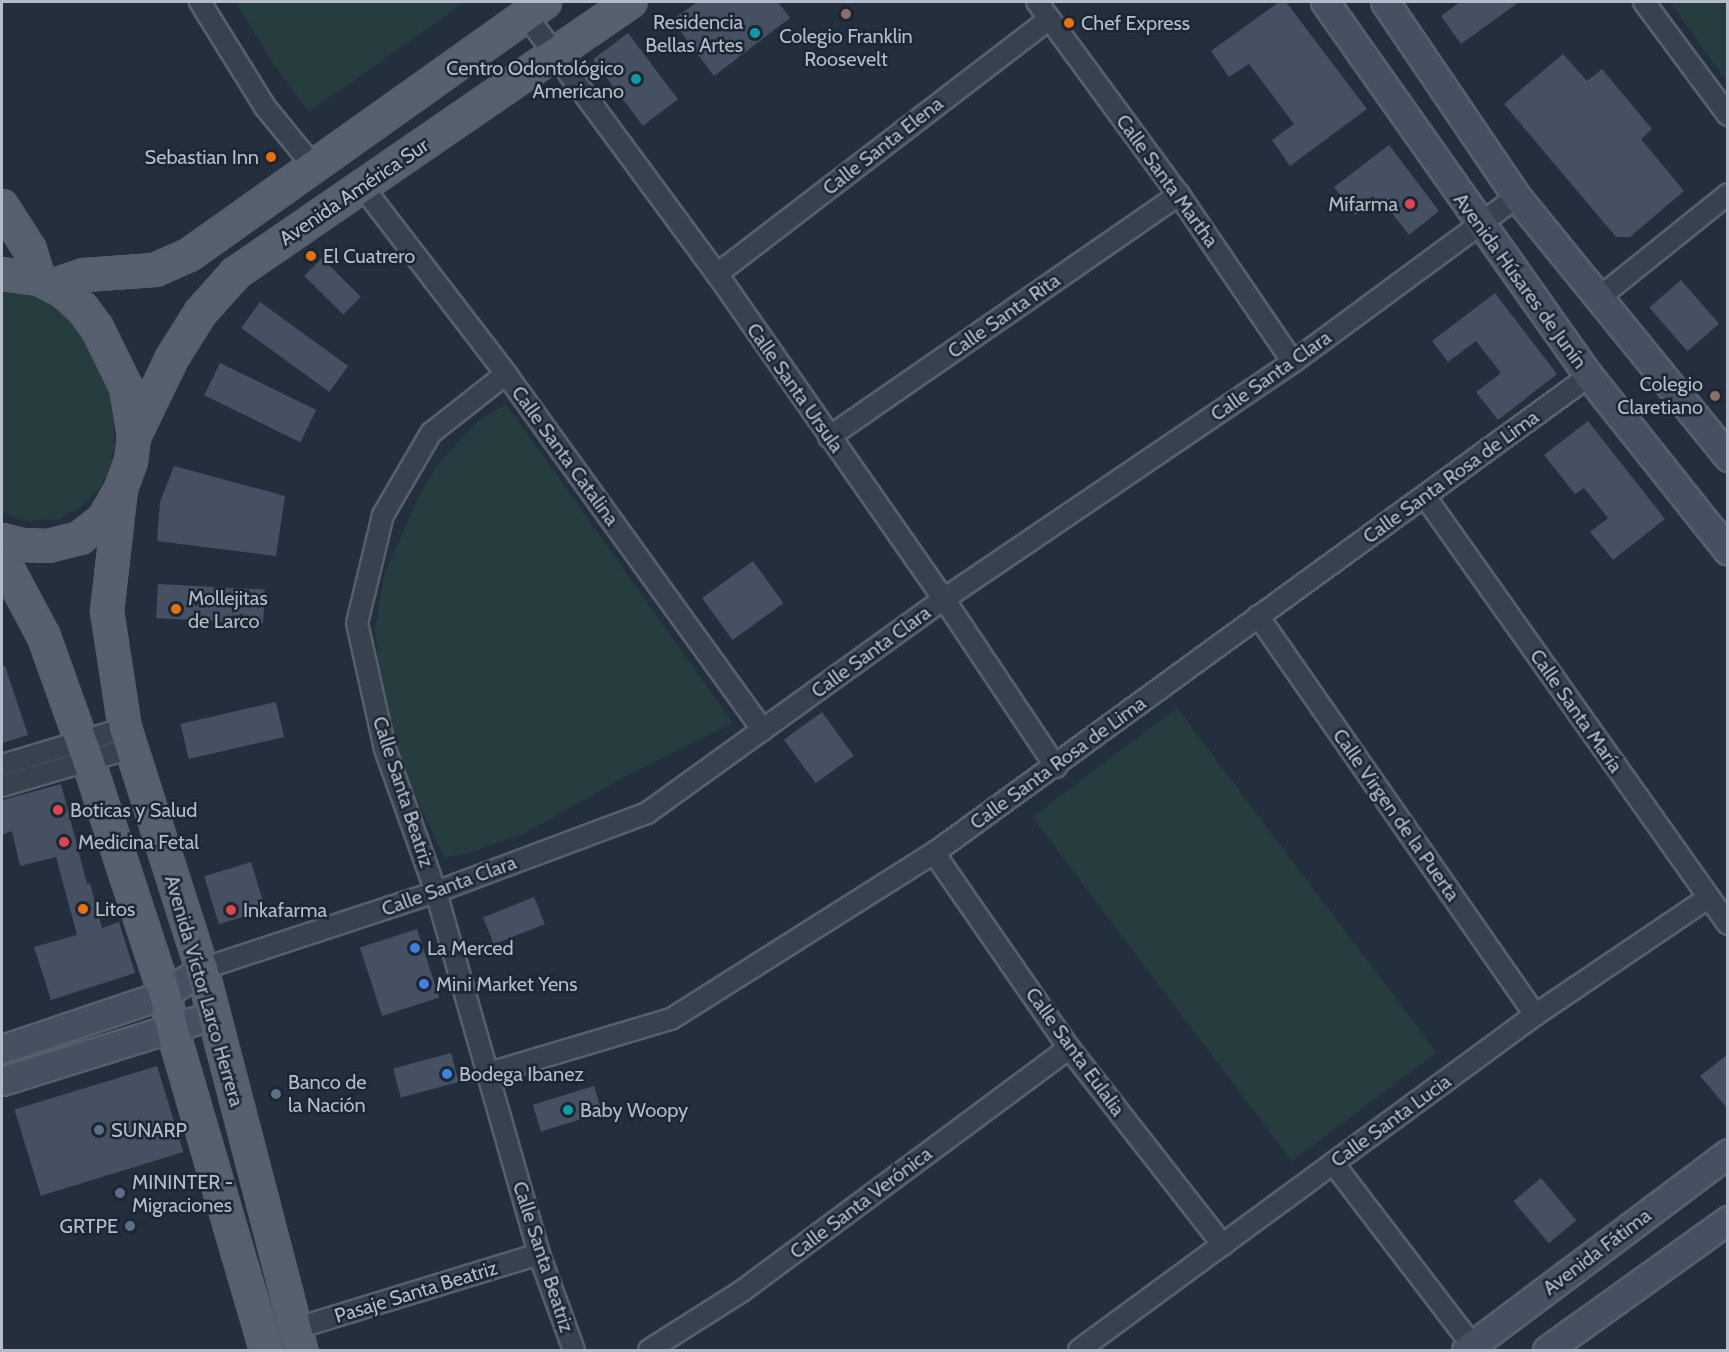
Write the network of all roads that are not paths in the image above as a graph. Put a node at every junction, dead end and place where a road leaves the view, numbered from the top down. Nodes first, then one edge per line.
1 (200, 2) edge
2 (631, 2) edge
3 (1037, 2) edge
4 (1325, 2) edge
5 (1385, 2) edge
6 (1644, 2) edge
7 (536, 8) edge
8 (1049, 18) junction
9 (554, 56) junction
10 (1728, 115) edge
11 (315, 168) junction
12 (362, 186) junction
13 (1728, 194) edge
14 (1179, 195) junction
15 (1517, 196) junction
16 (2, 206) edge
17 (1480, 225) junction
18 (2, 274) edge
19 (717, 274) junction
20 (46, 282) junction
21 (1600, 297) junction
22 (1293, 362) junction
23 (506, 374) junction
24 (1589, 376) junction
25 (134, 437) junction
26 (829, 437) junction
27 (1728, 457) edge
28 (121, 489) junction
29 (1426, 498) junction
30 (2, 540) edge
31 (1728, 551) edge
32 (2, 558) edge
33 (944, 599) junction
34 (1258, 616) junction
35 (763, 730) junction
36 (128, 738) junction
37 (85, 750) junction
38 (1056, 767) junction
39 (3, 776) edge
40 (934, 853) junction
41 (436, 892) junction
42 (1708, 898) junction
43 (1728, 924) edge
44 (202, 969) junction
45 (165, 994) junction
46 (214, 1015) junction
47 (1535, 1015) junction
48 (172, 1028) junction
49 (1069, 1048) junction
50 (2, 1049) edge
51 (486, 1074) junction
52 (2, 1081) edge
53 (1728, 1153) edge
54 (1333, 1163) junction
55 (1728, 1220) edge
56 (1223, 1245) junction
57 (538, 1254) junction
58 (298, 1340) edge
59 (1471, 1349) edge
60 (266, 1350) edge
61 (574, 1350) edge
62 (649, 1350) edge
63 (1079, 1350) edge
64 (1547, 1350) edge

1 - 11 street
2 - 9 main road, Avenida América Sur
3 - 8 street, Calle Santa Martha
4 - 17 street, Avenida Húsares de Junín
5 - 15 street
6 - 10 street
7 - 9 street, Calle Santa Ursula
7 - 11 main road, Avenida América Sur
8 - 14 street, Calle Santa Martha
8 - 19 street, Calle Santa Elena
9 - 12 main road, Avenida América Sur
9 - 19 street, Calle Santa Ursula
11 - 20 main road, Avenida América Sur
12 - 23 street, Calle Santa Catalina
12 - 25 main road, Avenida América Sur
13 - 21 street
14 - 22 street, Calle Santa Martha
14 - 26 street, Calle Santa Rita
15 - 17 street, Calle Santa Clara
15 - 21 street
16 - 20 main road
17 - 22 street, Calle Santa Clara
17 - 24 street, Avenida Húsares de Junín
18 - 20 main road
19 - 26 street, Calle Santa Ursula
20 - 25 main road
21 - 27 street
22 - 33 street, Calle Santa Clara
23 - 35 street, Calle Santa Catalina
23 - 41 street, Calle Santa Beatriz
24 - 29 street, Calle Santa Rosa de Lima
24 - 31 street, Avenida Húsares de Junín
25 - 28 main road
26 - 33 street, Calle Santa Ursula
28 - 30 main road
28 - 36 main road, Avenida Víctor Larco Herrera
29 - 34 street, Calle Santa Rosa de Lima
29 - 42 street, Calle Santa María
32 - 37 main road, Avenida Víctor Larco Herrera
33 - 35 street, Calle Santa Clara
33 - 38 street, Calle Santa Ursula
34 - 38 street, Calle Santa Rosa de Lima
34 - 47 street, Calle Virgen de la Puerta
35 - 41 street, Calle Santa Clara
36 - 37 street
36 - 44 main road, Avenida Víctor Larco Herrera
37 - 39 street
37 - 45 main road, Avenida Víctor Larco Herrera
38 - 40 street, Calle Santa Rosa de Lima
40 - 49 street, Calle Santa Eulalia
40 - 51 street, Calle Santa Rosa de Lima
41 - 44 street, Calle Santa Clara
41 - 51 street, Calle Santa Beatriz
42 - 43 street, Calle Santa María
42 - 47 street, Calle Santa Lucia
44 - 45 street, Calle Santa Clara
44 - 46 main road, Avenida Víctor Larco Herrera
45 - 48 main road, Avenida Víctor Larco Herrera
45 - 50 street, Calle Santa Clara
46 - 48 street
46 - 58 main road, Avenida Víctor Larco Herrera
47 - 54 street, Calle Santa Lucia
48 - 52 street
48 - 60 main road, Avenida Víctor Larco Herrera
49 - 56 street, Calle Santa Eulalia
49 - 62 street, Calle Santa Verónica
51 - 57 street, Calle Santa Beatriz
53 - 59 street, Avenida Fátima
54 - 56 street, Calle Santa Lucia
54 - 59 street
55 - 64 street
56 - 63 street, Calle Santa Lucia
57 - 58 street, Pasaje Santa Beatriz
57 - 61 street, Calle Santa Beatriz

